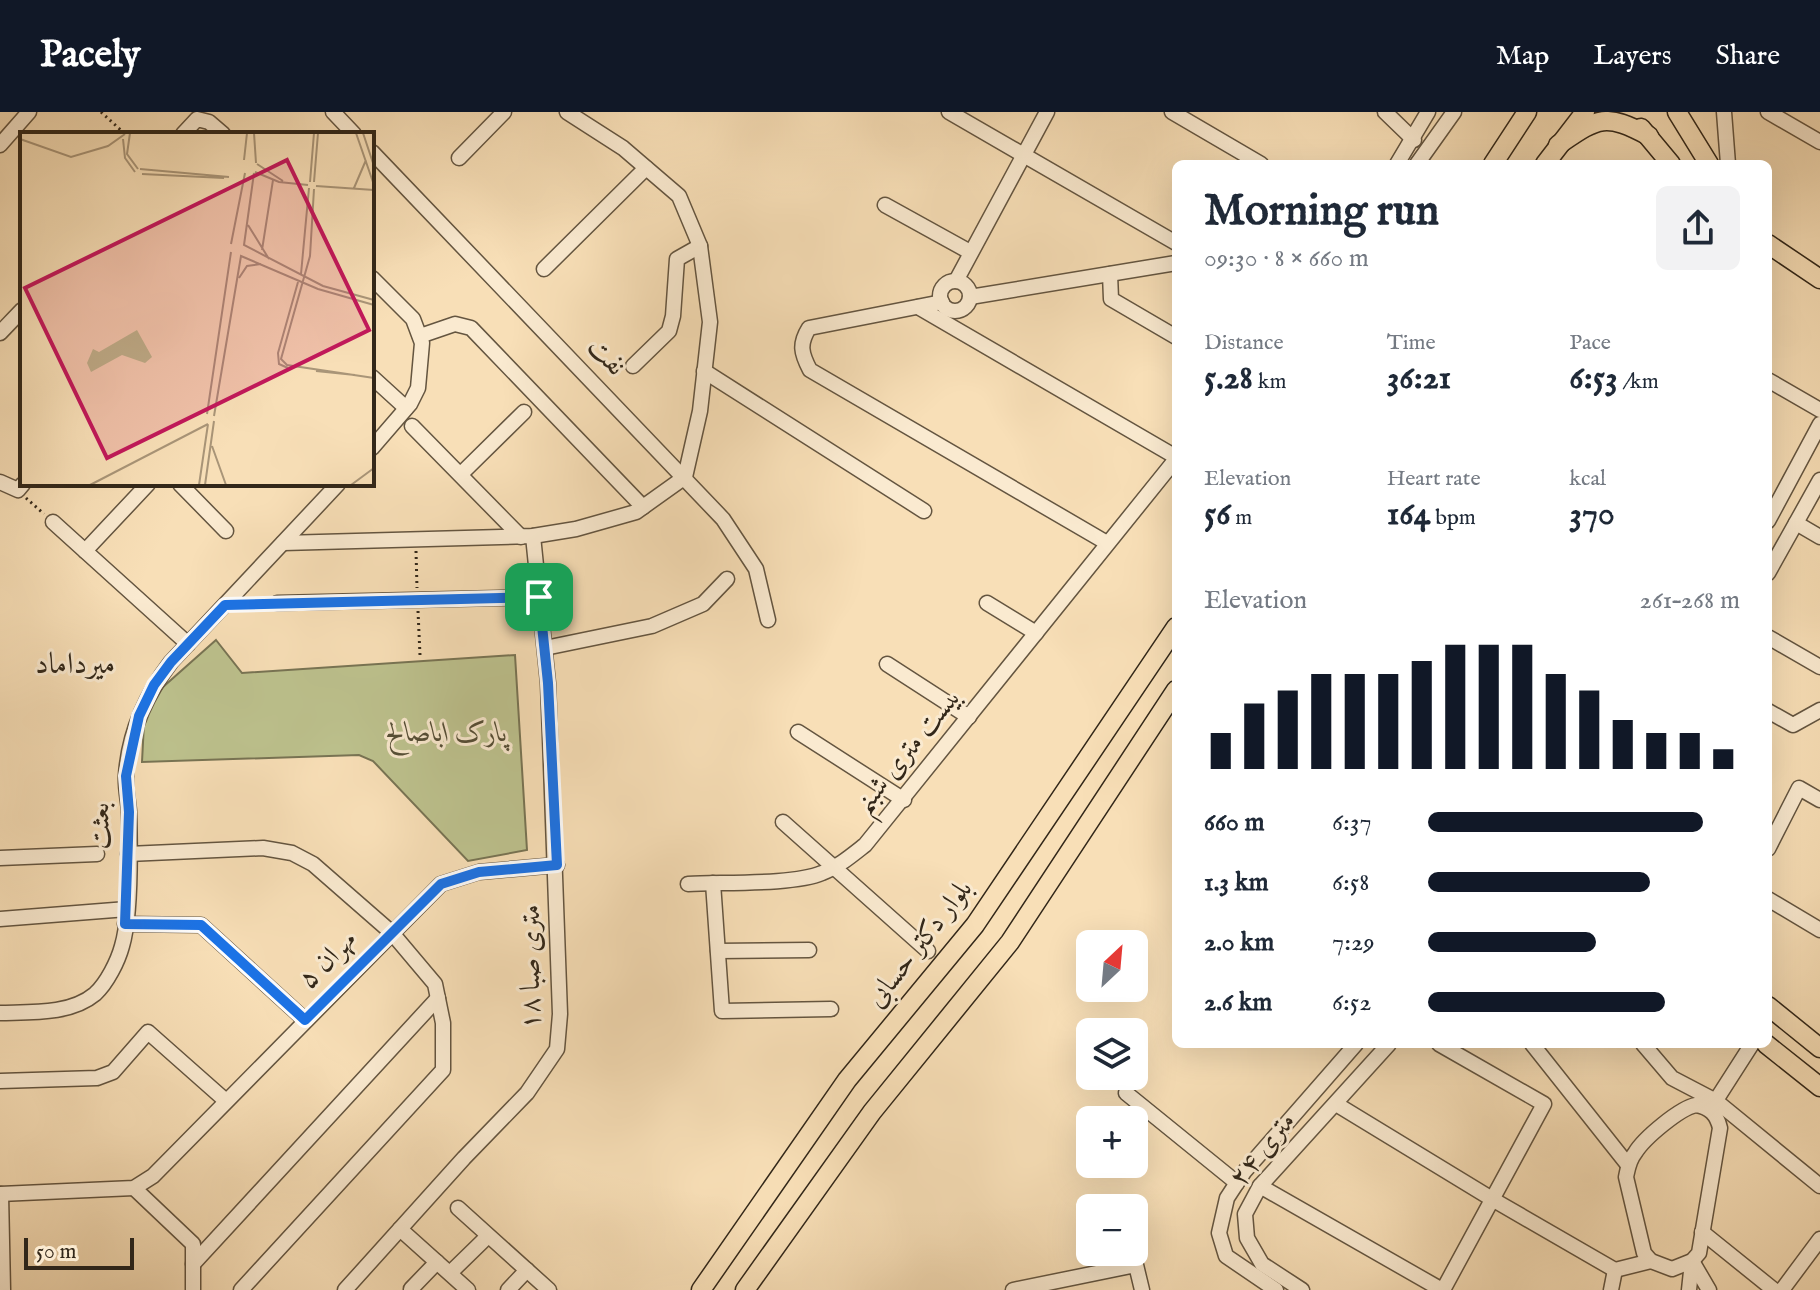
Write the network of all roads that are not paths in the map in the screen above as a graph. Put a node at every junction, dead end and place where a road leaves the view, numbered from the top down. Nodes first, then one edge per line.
1 (29, 112) edge
2 (333, 112) edge
3 (504, 112) edge
4 (567, 112) edge
5 (949, 112) edge
6 (1047, 112) edge
7 (1172, 112) edge
8 (1385, 112) edge
9 (1428, 112) edge
10 (1454, 112) edge
11 (1527, 112) edge
12 (1585, 112) edge
13 (1626, 112) edge
14 (1677, 112) edge
15 (1724, 112) edge
16 (1768, 112) edge
17 (199, 116) edge
18 (185, 132) edge
19 (221, 132) edge
20 (352, 132) edge
21 (1649, 136) junction
22 (1414, 140) junction
23 (1820, 142) edge
24 (0, 145) edge
25 (1558, 145) junction
26 (374, 154) edge
27 (1024, 155) junction
28 (459, 158) dead end
29 (1254, 160) edge
30 (1400, 160) edge
31 (1420, 160) edge
32 (1496, 160) edge
33 (1548, 160) edge
34 (1668, 160) edge
35 (1707, 160) edge
36 (1728, 160) edge
37 (646, 168) junction
38 (885, 205) dead end
39 (1172, 241) edge
40 (700, 246) junction
41 (1772, 247) edge
42 (970, 252) junction
43 (1172, 264) edge
44 (544, 269) dead end
45 (1110, 274) junction
46 (1820, 279) edge
47 (374, 280) edge
48 (956, 281) junction
49 (970, 297) junction
50 (942, 302) junction
51 (918, 307) junction
52 (20, 312) edge
53 (0, 333) edge
54 (1172, 335) edge
55 (420, 336) junction
56 (633, 366) dead end
57 (704, 371) junction
58 (374, 379) edge
59 (1772, 382) edge
60 (406, 408) junction
61 (1820, 410) edge
62 (524, 412) dead end
63 (1820, 424) edge
64 (412, 426) dead end
65 (374, 446) edge
66 (1172, 456) edge
67 (1172, 463) edge
68 (461, 474) junction
69 (685, 477) junction
70 (1820, 480) edge
71 (0, 482) edge
72 (146, 486) edge
73 (182, 486) edge
74 (335, 486) edge
75 (20, 487) edge
76 (643, 507) junction
77 (1772, 508) edge
78 (924, 511) dead end
79 (53, 522) road end
80 (1796, 523) junction
81 (226, 531) dead end
82 (527, 536) junction
83 (1820, 537) edge
84 (283, 543) junction
85 (1107, 543) junction
86 (85, 551) junction
87 (1772, 566) edge
88 (727, 579) dead end
89 (539, 597) junction
90 (277, 603) road end
91 (987, 603) dead end
92 (768, 620) dead end
93 (1036, 633) junction
94 (1172, 633) edge
95 (1772, 639) edge
96 (188, 644) junction
97 (545, 648) junction
98 (887, 664) dead end
99 (1820, 667) edge
100 (1172, 696) edge
101 (1820, 710) edge
102 (1772, 713) edge
103 (969, 717) junction
104 (798, 732) dead end
105 (904, 800) junction
106 (1820, 800) edge
107 (783, 822) dead end
108 (1772, 841) edge
109 (97, 854) dead end
110 (128, 854) junction
111 (0, 858) edge
112 (557, 865) junction
113 (834, 868) junction
114 (713, 883) junction
115 (688, 884) dead end
116 (1772, 901) edge
117 (126, 917) junction
118 (0, 919) edge
119 (1820, 930) edge
120 (392, 933) junction
121 (809, 950) dead end
122 (718, 951) junction
123 (928, 951) dead end
124 (438, 998) junction
125 (831, 1009) dead end
126 (1772, 1009) edge
127 (0, 1013) edge
128 (305, 1020) junction
129 (1347, 1048) edge
130 (1385, 1048) edge
131 (1446, 1048) edge
132 (1535, 1048) edge
133 (1646, 1048) edge
134 (1749, 1048) edge
135 (1771, 1048) edge
136 (1820, 1048) edge
137 (0, 1081) edge
138 (1820, 1087) edge
139 (1126, 1093) dead end
140 (226, 1101) junction
141 (1336, 1104) junction
142 (1713, 1105) junction
143 (1628, 1165) junction
144 (1237, 1183) junction
145 (1260, 1186) junction
146 (1820, 1186) edge
147 (134, 1188) junction
148 (1, 1194) edge
149 (1492, 1199) junction
150 (458, 1208) dead end
151 (400, 1229) junction
152 (1702, 1232) junction
153 (488, 1236) junction
154 (1820, 1239) edge
155 (1651, 1261) junction
156 (1692, 1261) junction
157 (437, 1262) junction
158 (193, 1264) junction
159 (527, 1270) junction
160 (1615, 1270) junction
161 (450, 1273) junction
162 (411, 1289) edge
163 (3, 1290) edge
164 (193, 1290) edge
165 (241, 1290) edge
166 (345, 1290) edge
167 (468, 1290) edge
168 (508, 1290) edge
169 (549, 1290) edge
170 (701, 1290) edge
171 (745, 1290) edge
172 (1013, 1290) edge
173 (1142, 1290) edge
174 (1276, 1290) edge
175 (1302, 1290) edge
176 (1442, 1290) edge
177 (1611, 1290) edge
178 (1689, 1290) edge
179 (1709, 1290) edge
180 (1774, 1290) edge
181 (1782, 1290) edge

1 - 24 street
2 - 20 street
3 - 28 street
4 - 37 street
5 - 27 street
6 - 27 street
7 - 29 street
8 - 22 street
9 - 22 street
10 - 31 street
11 - 32 main road
12 - 25 main road
13 - 21 main road
14 - 35 main road
15 - 36 street
16 - 23 street
17 - 18 street
17 - 19 street
21 - 25 main road
21 - 34 main road
22 - 30 street
25 - 33 main road
26 - 69 street, نفت
27 - 39 street
27 - 42 street
37 - 40 street
37 - 44 street
38 - 42 street
40 - 56 street
40 - 57 street
41 - 46 main road
42 - 48 street
43 - 45 street
45 - 49 street
45 - 54 street
47 - 55 street
48 - 49 street
48 - 50 street
49 - 50 street
50 - 51 street
51 - 66 street
51 - 85 street
52 - 53 street
55 - 60 street
55 - 76 street
57 - 69 street
57 - 78 street
58 - 60 street
59 - 61 street
60 - 65 street
62 - 68 street
63 - 77 street
64 - 68 street
67 - 85 street, بیست متری شبنم
68 - 82 street
69 - 76 street
69 - 92 street, نفت
70 - 80 street
71 - 75 street
72 - 86 street
73 - 81 street
74 - 84 street, بعثت
76 - 82 street
79 - 86 street
80 - 83 street
80 - 87 street
82 - 84 street
82 - 89 street, متری صبا ۱۸
84 - 96 street, بعثت
85 - 93 street, بیست متری شبنم
86 - 96 street
88 - 97 street
89 - 90 street
89 - 97 street, متری صبا ۱۸
91 - 93 street
93 - 103 street, بیست متری شبنم
94 - 170 main road, بلوار دکتر حسابی
95 - 99 street
96 - 110 street, بعثت
97 - 112 street, متری صبا ۱۸
98 - 103 street
100 - 171 main road
101 - 102 street
103 - 105 street, بیست متری شبنم
104 - 105 street
105 - 113 street, بیست متری شبنم
106 - 108 street
107 - 113 street
109 - 111 street
110 - 117 street, بعثت
110 - 120 street
112 - 120 street, مهران ۵
112 - 151 street, متری صبا ۱۸
113 - 114 street, بیست متری شبنم
113 - 123 street
114 - 115 street, بیست متری شبنم
114 - 122 street
116 - 119 street
117 - 118 street
117 - 127 street, بعثت
117 - 128 street
120 - 124 street
120 - 128 street, مهران ۵
121 - 122 street
122 - 125 street
124 - 158 street
124 - 165 street
126 - 136 main road
128 - 140 street, مهران ۵
129 - 144 street, ۲۴ متری
130 - 141 street, ۲۴ متری
131 - 149 street
132 - 143 street
133 - 142 street
134 - 142 street
135 - 138 main road
137 - 140 street
139 - 144 street
140 - 147 street, مهران ۵
141 - 145 street, ۲۴ متری
141 - 149 street
142 - 143 street
142 - 146 street
142 - 152 street
143 - 155 street
144 - 174 street, ۲۴ متری
145 - 175 street, ۲۴ متری
145 - 176 street
147 - 148 street
147 - 158 street
148 - 163 street
149 - 160 street
149 - 176 street
150 - 153 street
151 - 157 street
151 - 166 street, متری صبا ۱۸
152 - 156 street
152 - 180 street
153 - 159 street
153 - 161 street
154 - 181 street
155 - 156 street
155 - 160 street
156 - 178 street
156 - 179 street
157 - 161 street
157 - 162 street
158 - 164 street
159 - 168 street
159 - 169 street
160 - 177 street
161 - 167 street
172 - 173 street

